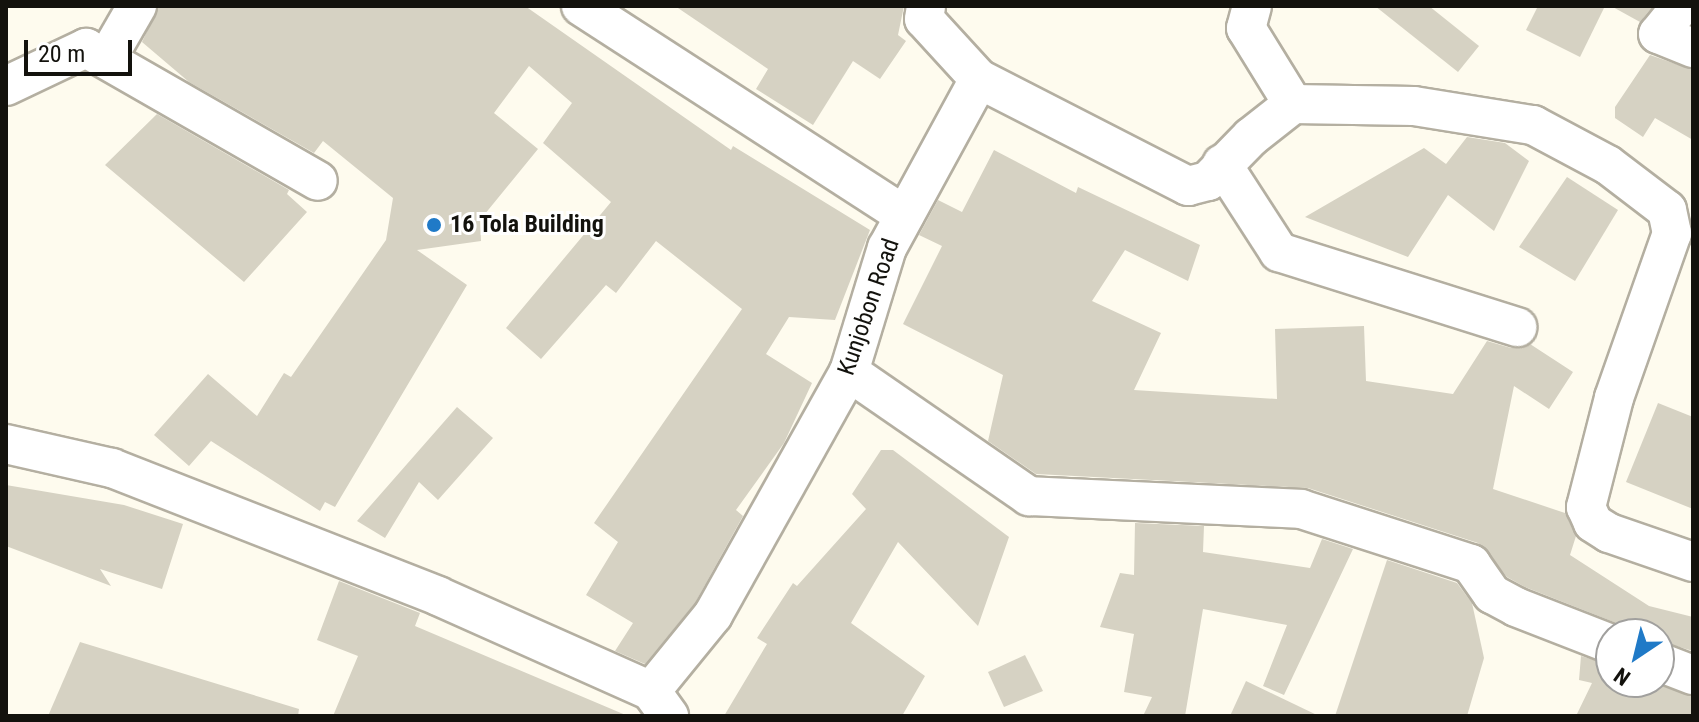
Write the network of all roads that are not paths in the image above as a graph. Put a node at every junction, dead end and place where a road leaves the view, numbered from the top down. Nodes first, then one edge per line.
1 (137, 6) edge
2 (581, 6) edge
3 (926, 6) edge
4 (1252, 6) edge
5 (1681, 6) edge
6 (1693, 48) edge
7 (107, 58) junction
8 (979, 79) junction
9 (6, 86) edge
10 (1293, 104) junction
11 (1222, 164) junction
12 (318, 181) dead end
13 (904, 215) junction
14 (1517, 327) dead end
15 (849, 372) junction
16 (6, 444) edge
17 (1693, 562) edge
18 (1595, 638) edge
19 (660, 704) edge

1 - 7 street
2 - 13 street
3 - 8 street
4 - 10 street
5 - 6 street
7 - 9 street
7 - 12 street
8 - 11 street
8 - 13 street, Kunjobon Road
10 - 11 street
10 - 17 street
11 - 14 street
13 - 15 street, Kunjobon Road
15 - 18 street
15 - 19 street, Kunjobon Road
16 - 19 street

